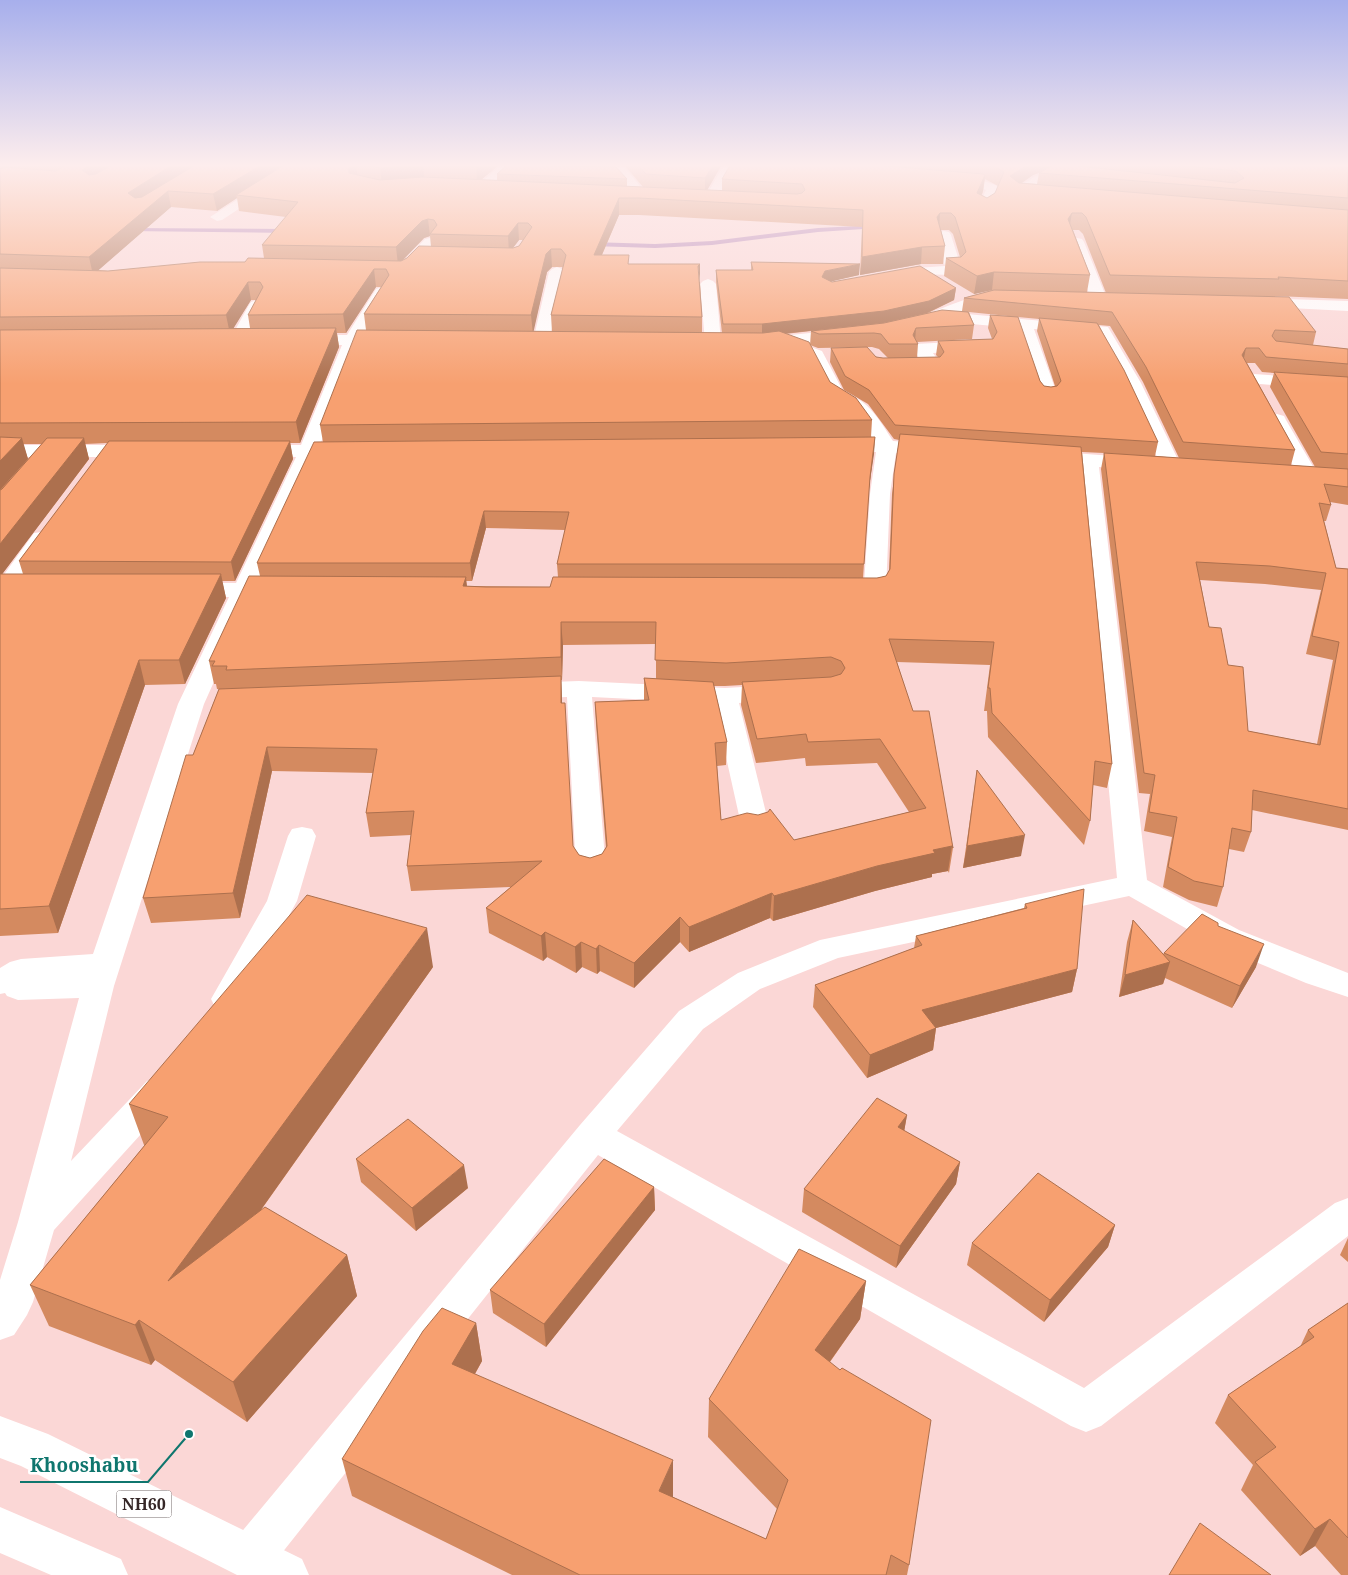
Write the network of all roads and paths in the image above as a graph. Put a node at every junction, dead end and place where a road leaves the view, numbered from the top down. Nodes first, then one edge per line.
1 (945, 238) edge
2 (1075, 238) edge
3 (430, 242) edge
4 (416, 257) junction
5 (436, 258) edge
6 (921, 271) junction
7 (557, 272) edge
8 (903, 274) edge
9 (708, 284) dead end
10 (1017, 296) edge
11 (1081, 298) edge
12 (1099, 299) junction
13 (1119, 299) edge
14 (971, 301) junction
15 (1238, 303) edge
16 (257, 305) edge
17 (1348, 306) edge
18 (938, 317) junction
19 (974, 320) junction
20 (1024, 324) junction
21 (900, 326) edge
22 (865, 332) edge
23 (285, 340) edge
24 (352, 340) junction
25 (402, 340) edge
26 (217, 341) edge
27 (237, 341) junction
28 (256, 341) edge
29 (522, 341) edge
30 (542, 341) junction
31 (560, 341) edge
32 (779, 341) junction
33 (694, 342) edge
34 (713, 342) junction
35 (816, 355) junction
36 (835, 355) edge
37 (892, 365) edge
38 (1348, 386) edge
39 (1048, 394) edge
40 (887, 446) junction
41 (819, 447) edge
42 (0, 451) edge
43 (47, 451) junction
44 (155, 451) edge
45 (231, 451) edge
46 (308, 451) junction
47 (367, 451) edge
48 (954, 451) edge
49 (1030, 456) edge
50 (1088, 460) junction
51 (1171, 466) junction
52 (1190, 467) edge
53 (29, 472) edge
54 (1288, 474) edge
55 (55, 521) edge
56 (2, 589) edge
57 (35, 589) edge
58 (164, 590) edge
59 (244, 590) junction
60 (304, 590) edge
61 (832, 591) edge
62 (579, 689) junction
63 (499, 692) edge
64 (800, 692) edge
65 (724, 696) junction
66 (220, 703) edge
67 (190, 704) junction
68 (756, 829) edge
69 (302, 836) dead end
70 (591, 871) edge
71 (1133, 885) junction
72 (102, 975) junction
73 (0, 983) edge
74 (1348, 985) edge
75 (215, 1022) edge
76 (180, 1069) edge
77 (593, 1135) junction
78 (1348, 1214) edge
79 (37, 1222) junction
80 (0, 1322) edge
81 (0, 1437) edge
82 (0, 1530) edge
83 (268, 1566) edge
84 (105, 1575) edge

1 - 6 main road
2 - 12 main road
3 - 4 main road
4 - 5 main road
4 - 24 main road
6 - 8 main road
6 - 14 main road
7 - 30 main road
9 - 34 main road
10 - 14 main road
11 - 12 main road
12 - 13 main road
14 - 18 main road
15 - 17 main road
16 - 27 main road
18 - 19 main road
18 - 21 main road
19 - 20 main road
19 - 37 main road
20 - 39 main road
20 - 51 main road
22 - 32 main road
23 - 24 main road
24 - 25 main road
24 - 46 main road
26 - 27 main road
27 - 28 main road
29 - 30 main road
30 - 31 main road
32 - 34 main road
32 - 35 main road
33 - 34 main road
35 - 36 main road
35 - 40 main road
38 - 54 main road
40 - 41 main road
40 - 48 main road
40 - 61 main road
42 - 43 main road
43 - 44 main road
43 - 53 main road
45 - 46 main road
46 - 47 main road
46 - 59 main road
49 - 50 main road
50 - 51 main road
50 - 71 main road
51 - 52 main road
55 - 56 main road
56 - 57 main road
58 - 59 main road
59 - 60 main road
59 - 67 main road
62 - 63 main road
62 - 65 main road
62 - 70 main road
64 - 65 main road
65 - 68 main road
66 - 67 main road
67 - 72 main road
69 - 75 main road
71 - 74 main road
71 - 77 main road
72 - 73 main road
72 - 79 main road
76 - 79 main road
77 - 78 main road
77 - 83 main road
79 - 80 main road
81 - 83 main road, NH60
82 - 84 main road

